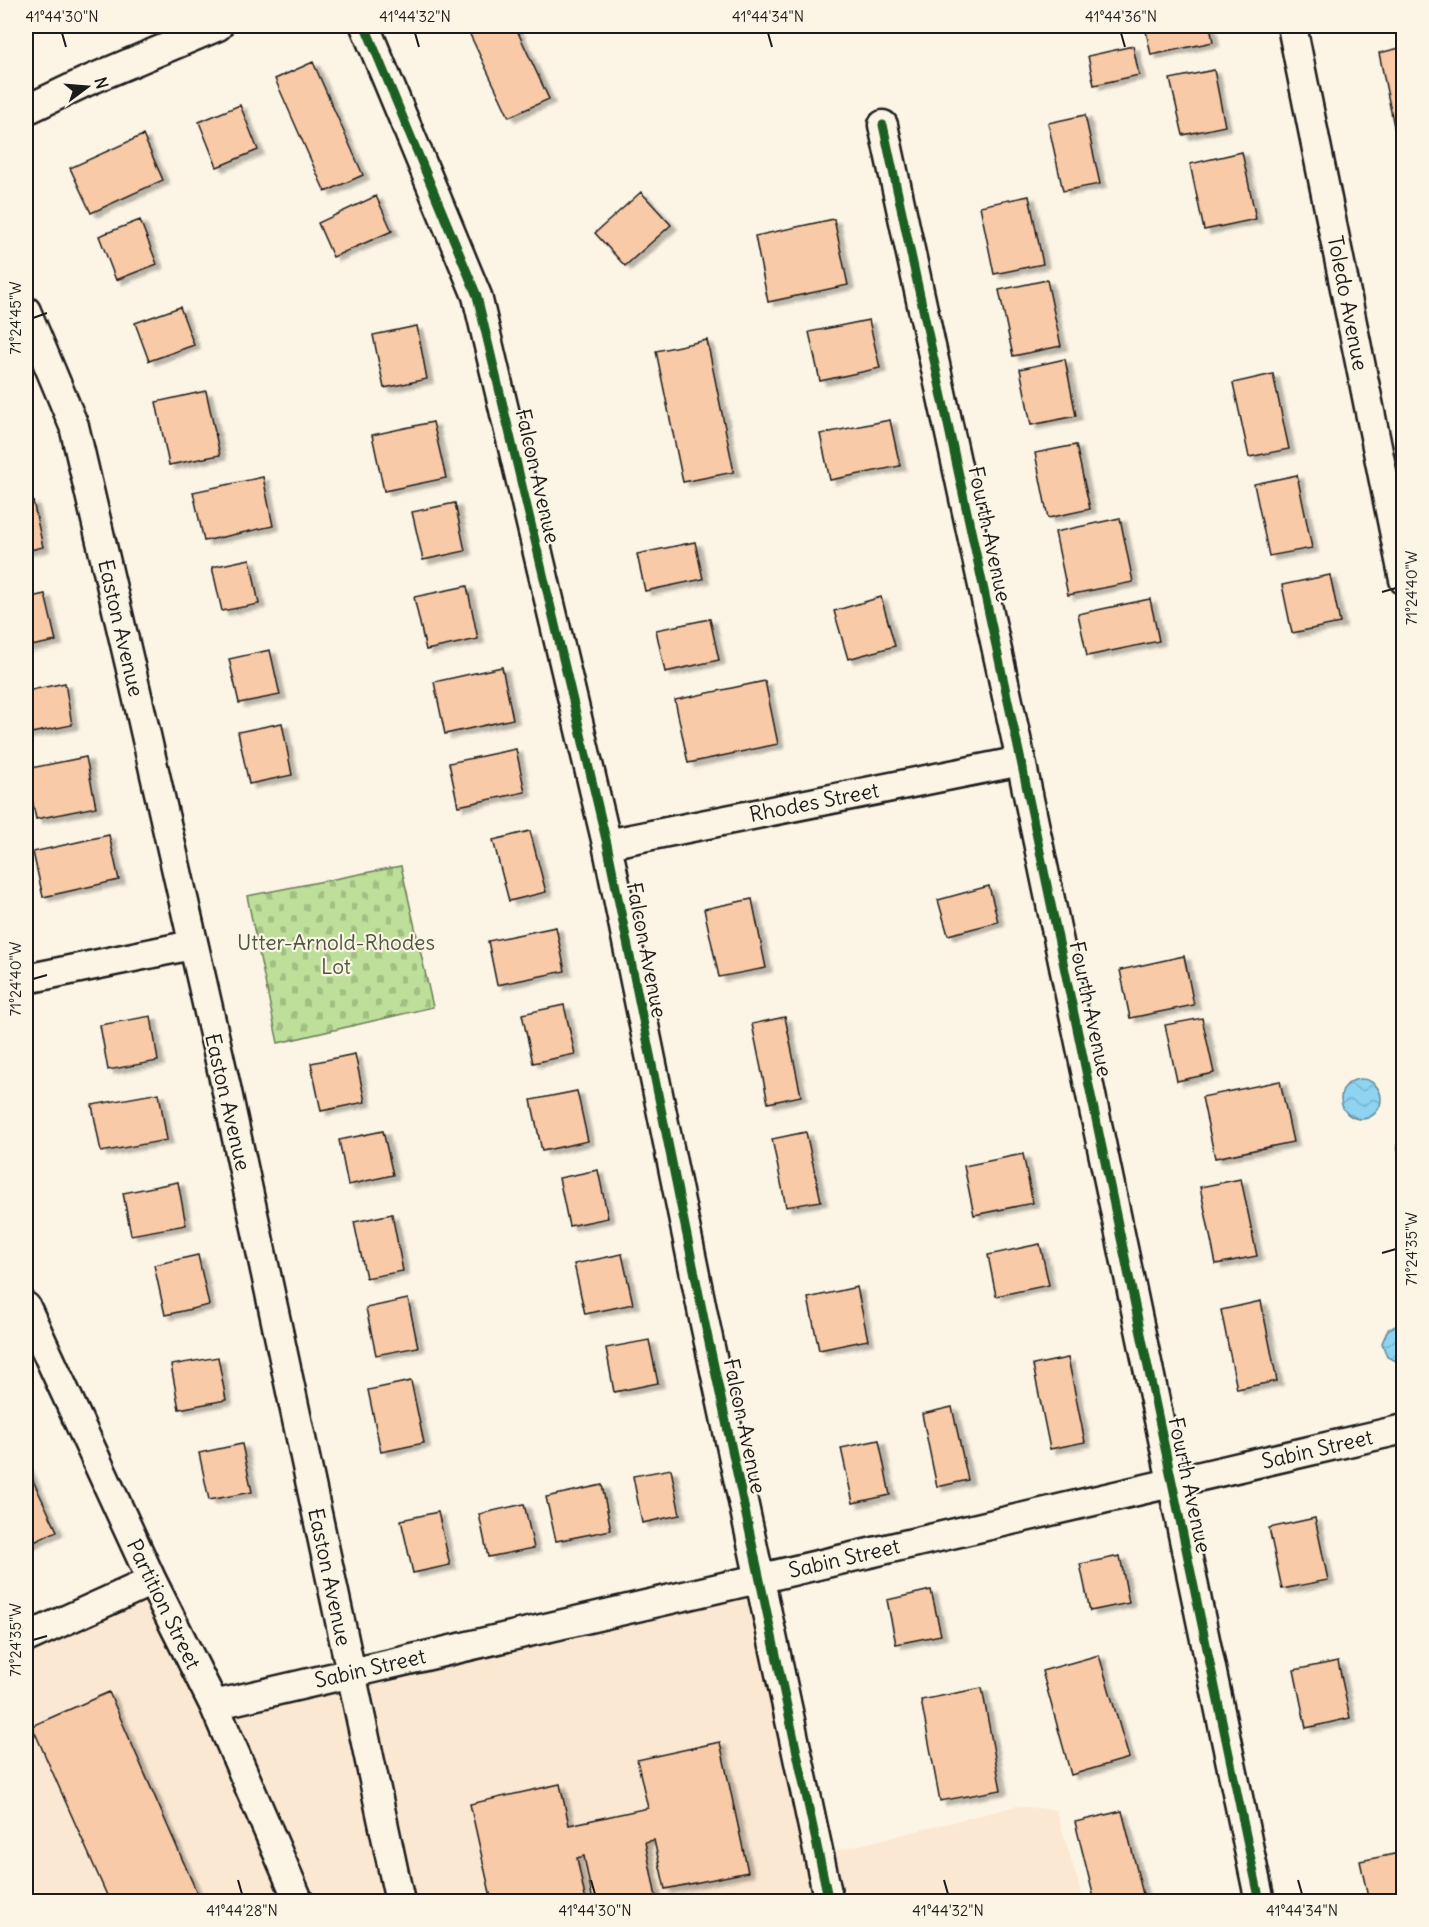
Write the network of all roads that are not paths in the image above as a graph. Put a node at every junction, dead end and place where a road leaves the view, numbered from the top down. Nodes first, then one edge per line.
1 (218, 26) edge
2 (365, 26) edge
3 (1292, 26) edge
4 (26, 111) edge
5 (883, 125) dead end
6 (26, 311) edge
7 (1404, 580) edge
8 (1021, 761) junction
9 (607, 844) junction
10 (192, 945) junction
11 (26, 979) edge
12 (26, 1307) edge
13 (1404, 1429) edge
14 (1170, 1482) junction
15 (759, 1578) junction
16 (152, 1581) junction
17 (26, 1638) edge
18 (351, 1673) junction
19 (214, 1705) junction
20 (299, 1902) edge
21 (400, 1902) edge
22 (829, 1902) edge
23 (1260, 1902) edge

1 - 4 street
2 - 9 street, Falcon Avenue
3 - 7 street, Toledo Avenue
5 - 8 street, Fourth Avenue
6 - 10 street, Easton Avenue
8 - 9 street, Rhodes Street
8 - 14 street, Fourth Avenue
9 - 15 street, Falcon Avenue
10 - 11 street
10 - 18 street, Easton Avenue
12 - 16 street, Partition Street
13 - 14 street, Sabin Street
14 - 15 street, Sabin Street
14 - 23 street, Fourth Avenue
15 - 18 street, Sabin Street
15 - 22 street, Falcon Avenue
16 - 17 street
16 - 19 street, Partition Street
18 - 19 street, Sabin Street
18 - 21 street, Easton Avenue
19 - 20 street, Partition Street

